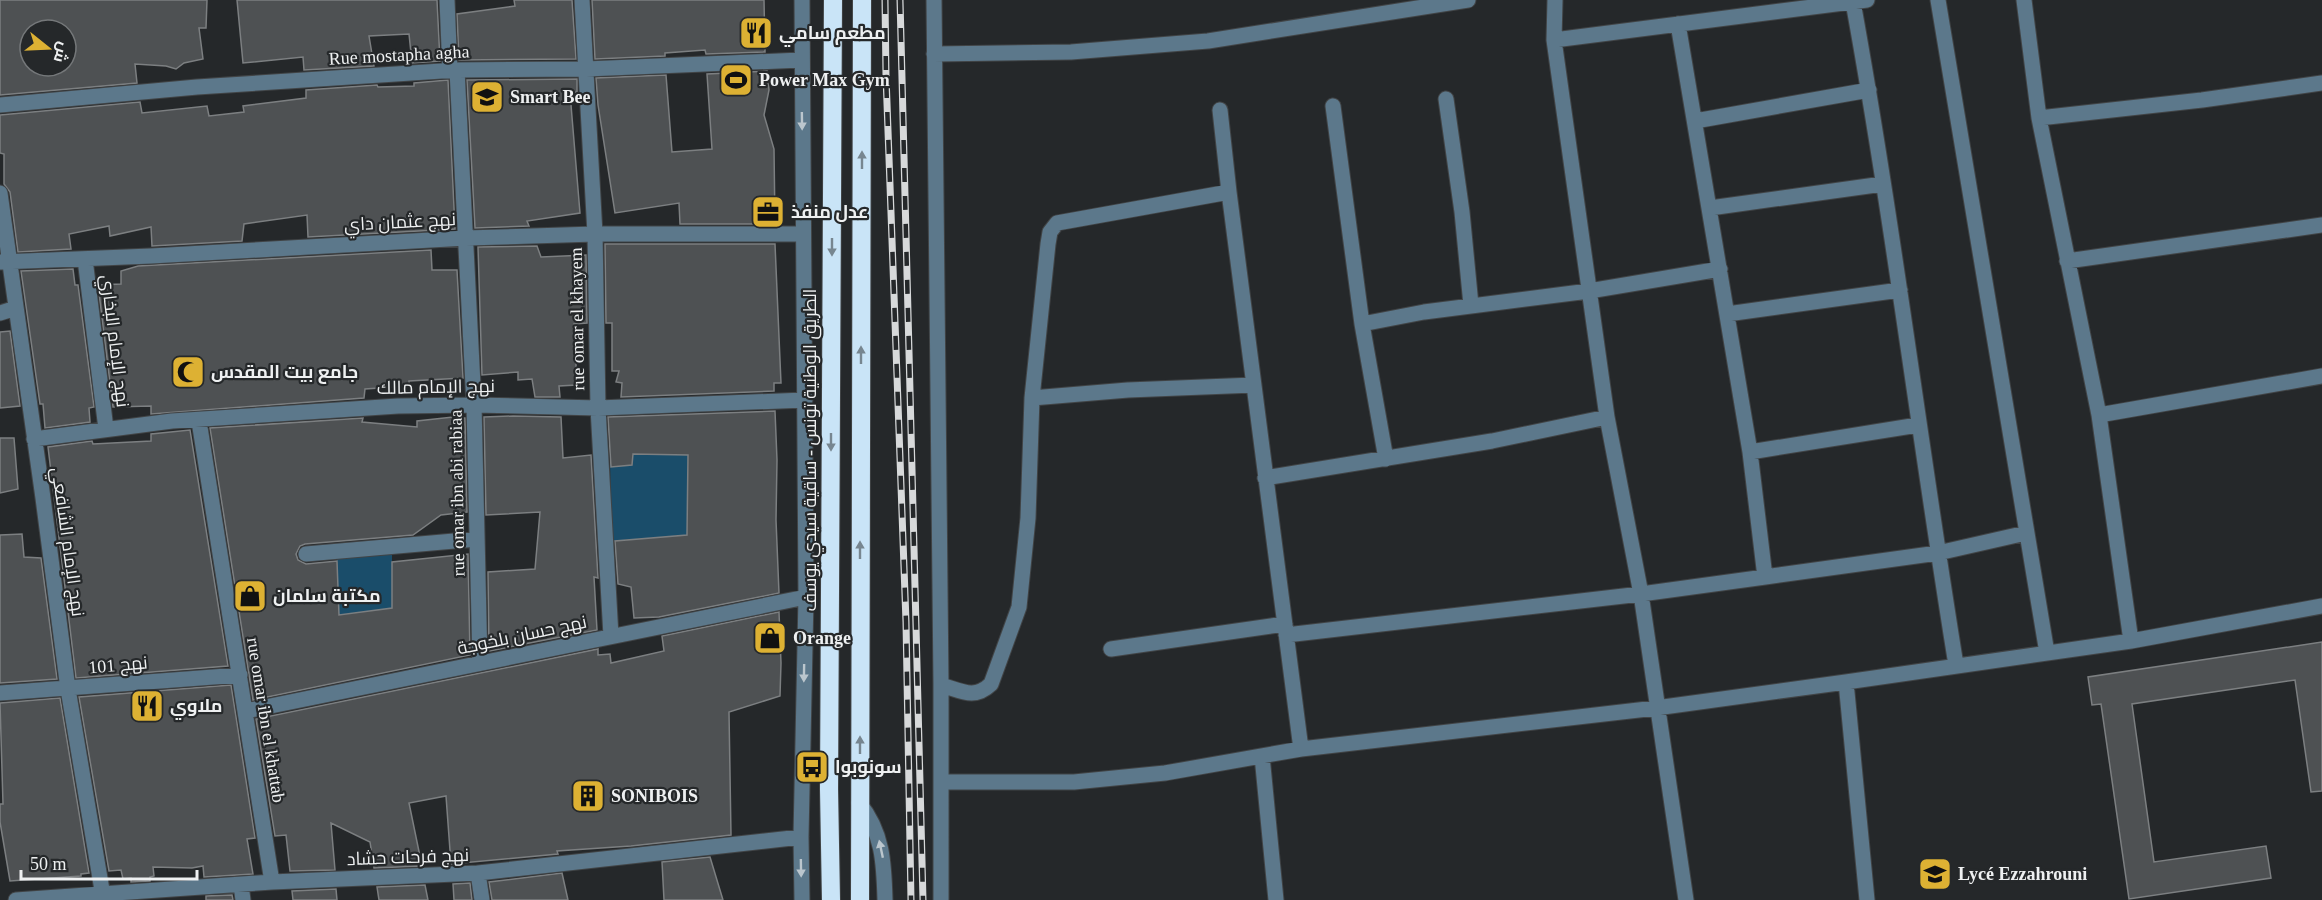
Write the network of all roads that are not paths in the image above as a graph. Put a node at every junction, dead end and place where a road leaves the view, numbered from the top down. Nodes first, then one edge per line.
1 (447, 0) edge
2 (582, 0) edge
3 (802, 0) edge
4 (833, 0) edge
5 (862, 0) edge
6 (934, 0) edge
7 (1468, 0) edge
8 (1555, 0) edge
9 (1938, 0) edge
10 (2024, 0) edge
11 (1860, 1) edge
12 (1678, 24) junction
13 (1554, 40) junction
14 (934, 54) junction
15 (801, 60) junction
16 (586, 69) junction
17 (453, 70) junction
18 (2322, 83) edge
19 (1869, 90) junction
20 (1446, 99) dead end
21 (0, 105) edge
22 (1333, 106) dead end
23 (1220, 110) dead end
24 (2039, 118) junction
25 (1695, 121) junction
26 (1883, 184) junction
27 (1229, 192) junction
28 (0, 193) edge
29 (1710, 208) junction
30 (2322, 225) edge
31 (595, 234) junction
32 (803, 234) junction
33 (466, 238) junction
34 (85, 259) junction
35 (2067, 261) junction
36 (5, 262) edge
37 (1720, 269) junction
38 (1900, 290) junction
39 (1589, 291) junction
40 (1471, 305) junction
41 (16, 309) junction
42 (0, 313) edge
43 (1727, 314) junction
44 (1362, 324) junction
45 (2322, 376) edge
46 (1254, 386) junction
47 (1032, 398) junction
48 (805, 400) junction
49 (474, 405) junction
50 (598, 408) junction
51 (2099, 415) junction
52 (1607, 417) junction
53 (199, 421) junction
54 (1918, 425) junction
55 (106, 429) junction
56 (34, 439) junction
57 (1750, 452) junction
58 (1386, 459) junction
59 (1265, 478) junction
60 (2026, 533) junction
61 (477, 539) junction
62 (1938, 553) junction
63 (306, 554) dead end
64 (1765, 577) junction
65 (1641, 594) junction
66 (806, 597) junction
67 (2322, 606) edge
68 (1285, 630) junction
69 (611, 636) junction
70 (2131, 641) junction
71 (1111, 649) dead end
72 (2047, 653) junction
73 (480, 663) junction
74 (1956, 665) junction
75 (240, 675) junction
76 (1846, 682) junction
77 (941, 685) junction
78 (68, 689) junction
79 (0, 693) edge
80 (1656, 708) junction
81 (246, 711) junction
82 (1301, 749) junction
83 (1262, 756) junction
84 (941, 782) junction
85 (860, 803) junction
86 (801, 837) junction
87 (478, 873) junction
88 (272, 882) junction
89 (242, 892) edge
90 (103, 896) junction
91 (16, 900) edge
92 (482, 900) edge
93 (802, 900) edge
94 (831, 900) edge
95 (860, 900) edge
96 (885, 900) edge
97 (941, 900) edge
98 (1276, 900) edge
99 (1686, 900) edge
100 (1867, 900) edge

1 - 17 street, rue omar ibn abi rabiaa
2 - 16 street, rue omar el khayem
3 - 15 street
4 -> 94 highway, الطريق الوطنية تونس - ساقية سيدي يوسف
85 -> 5 highway
6 - 14 street
7 - 14 street
8 - 13 street
9 - 60 street
10 - 24 street
11 - 12 street
11 - 19 street
12 - 13 street
12 - 25 street
13 - 39 street
14 - 77 street
15 - 16 street, Rue mostapha agha
15 -> 32 street
16 - 17 street, Rue mostapha agha
16 - 31 street, rue omar el khayem
17 - 21 street, Rue mostapha agha
17 - 33 street, rue omar ibn abi rabiaa
18 - 24 street
19 - 25 street
19 - 26 street
20 - 40 street
22 - 44 street
23 - 27 street
24 - 35 street
25 - 29 street
26 - 29 street
26 - 38 street
27 - 46 street
27 - 47 street
28 - 36 street, نهج الإمام الشافعي
29 - 37 street
30 - 35 street
31 - 32 street, نهج عثمان داي
31 - 33 street, نهج عثمان داي
31 - 50 street, rue omar el khayem
32 - 48 street
33 - 34 street, نهج عثمان داي
33 - 49 street, rue omar ibn abi rabiaa
34 - 36 street, نهج عثمان داي
34 - 55 street, نهج الإمام البخاري
35 - 51 street
36 - 41 street, نهج الإمام الشافعي
37 - 39 street
37 - 43 street
38 - 43 street
38 - 54 street
39 - 40 street
39 - 52 street
40 - 44 street
41 - 42 street
41 - 56 street, نهج الإمام الشافعي
43 - 57 street
44 - 58 street
45 - 51 street
46 - 47 street
46 - 59 street
47 - 77 street
48 - 50 street, نهج الإمام مالك
48 - 66 street
49 - 50 street, نهج الإمام مالك
49 - 53 street, نهج الإمام مالك
49 - 61 street, rue omar ibn abi rabiaa
50 - 69 street, rue omar el khayem
51 - 70 street
52 - 58 street
52 - 65 street
53 - 55 street, نهج الإمام مالك
53 - 75 street, rue omar ibn el khattab
54 - 57 street
54 - 62 street
55 - 56 street, نهج الإمام مالك
56 - 78 street, نهج الإمام الشافعي
57 - 64 street
58 - 59 street
59 - 68 street
60 - 62 street
60 - 72 street
61 - 63 street
61 - 73 street, rue omar ibn abi rabiaa
62 - 64 street
62 - 74 street
64 - 65 street
65 - 68 street
65 - 80 street
66 - 69 street, نهج حسان بلخوجة
66 -> 86 street
67 - 70 street
68 - 71 street
68 - 82 street
69 - 73 street, نهج حسان بلخوجة
70 - 72 street
72 - 74 street
73 - 81 street, نهج حسان بلخوجة
74 - 76 street
75 - 78 street, نهج 101
75 - 81 street, rue omar ibn el khattab
76 - 80 street
76 - 100 street
77 - 84 street
78 - 79 street, نهج 101
78 - 90 street, نهج الإمام الشافعي
80 - 82 street
80 - 99 street
81 - 88 street, rue omar ibn el khattab
82 - 83 street
83 - 84 street
83 - 98 street
84 - 97 street
85 - 95 highway
96 -> 85 street
86 - 87 street, نهج فرحات حشاد
86 -> 93 street
87 - 88 street, نهج فرحات حشاد
87 - 92 street
88 - 89 street, نهج فرحات حشاد
89 - 90 street, نهج فرحات حشاد
90 - 91 street, نهج فرحات حشاد

